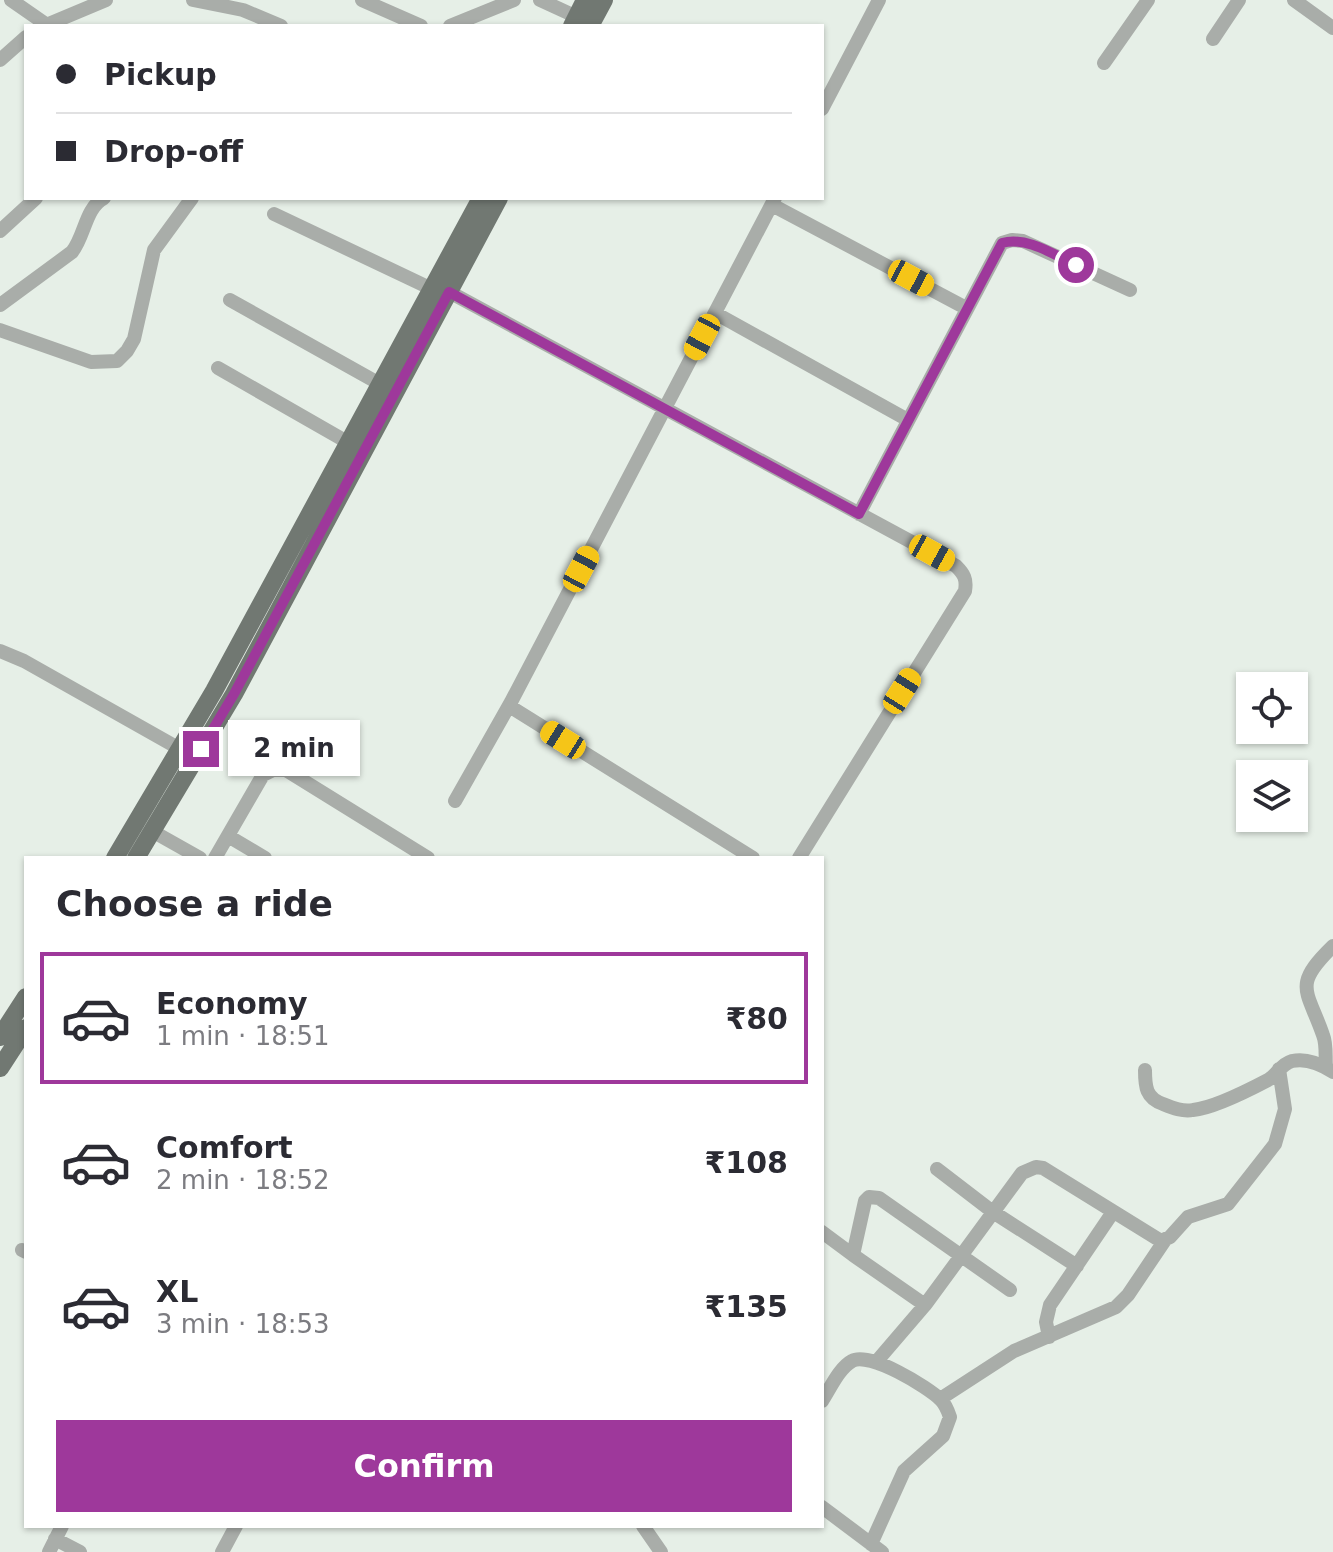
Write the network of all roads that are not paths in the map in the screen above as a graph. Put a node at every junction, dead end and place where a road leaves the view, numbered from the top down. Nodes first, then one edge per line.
1 (11, 0) edge
2 (106, 0) edge
3 (193, 0) edge
4 (362, 0) edge
5 (514, 0) edge
6 (540, 0) edge
7 (604, 0) edge
8 (879, 0) edge
9 (1148, 0) edge
10 (1239, 0) edge
11 (1294, 0) edge
12 (581, 17) edge
13 (45, 24) edge
14 (48, 24) edge
15 (276, 24) edge
16 (416, 24) edge
17 (455, 24) edge
18 (1333, 28) edge
19 (24, 39) edge
20 (1213, 39) dead end
21 (0, 60) edge
22 (1104, 63) dead end
23 (824, 105) edge
24 (34, 200) edge
25 (100, 200) edge
26 (191, 200) edge
27 (480, 200) edge
28 (498, 200) edge
29 (773, 202) edge
30 (274, 214) dead end
31 (0, 231) edge
32 (438, 289) junction
33 (1130, 290) dead end
34 (230, 300) dead end
35 (0, 305) edge
36 (966, 308) junction
37 (715, 313) junction
38 (0, 330) edge
39 (218, 368) dead end
40 (380, 384) junction
41 (665, 409) junction
42 (908, 420) junction
43 (349, 443) junction
44 (859, 514) junction
45 (0, 651) edge
46 (509, 706) junction
47 (180, 749) junction
48 (455, 801) dead end
49 (152, 831) junction
50 (228, 836) junction
51 (116, 856) edge
52 (137, 856) edge
53 (196, 856) edge
54 (216, 856) edge
55 (262, 856) edge
56 (424, 856) edge
57 (750, 856) edge
58 (800, 856) edge
59 (1333, 946) edge
60 (24, 1000) edge
61 (24, 1031) edge
62 (0, 1037) edge
63 (0, 1068) edge
64 (1279, 1069) junction
65 (1329, 1069) edge
66 (1145, 1070) dead end
67 (937, 1169) dead end
68 (993, 1212) junction
69 (1113, 1212) junction
70 (824, 1233) edge
71 (1165, 1240) junction
72 (853, 1255) junction
73 (962, 1256) junction
74 (1077, 1266) junction
75 (1010, 1290) dead end
76 (925, 1305) junction
77 (1049, 1337) junction
78 (877, 1361) junction
79 (824, 1398) edge
80 (940, 1399) junction
81 (824, 1508) edge
82 (230, 1528) edge
83 (644, 1528) edge
84 (55, 1539) edge
85 (877, 1548) edge
86 (80, 1552) edge
87 (222, 1552) edge
88 (661, 1552) edge

1 - 13 street
2 - 14 street
3 - 15 street
4 - 16 street
5 - 17 street
6 - 12 street
7 - 12 main road
8 - 23 street
9 - 22 street
10 - 20 street
11 - 18 street
19 - 21 street
24 - 31 street
25 - 35 street
26 - 38 street
27 - 32 main road
28 - 32 main road
29 - 36 street
29 - 37 street
30 - 32 street
32 - 40 main road
32 - 41 street
32 - 49 main road
33 - 36 street
34 - 40 street
36 - 42 street
37 - 41 street
37 - 42 street
39 - 43 street
40 - 43 main road
41 - 44 street
41 - 46 street
42 - 44 street
43 - 47 main road
44 - 58 street
45 - 47 street
46 - 48 street
46 - 57 street
47 - 51 main road
49 - 52 main road
49 - 53 street
50 - 54 street
50 - 55 street
50 - 56 street
59 - 65 street
60 - 62 main road
61 - 63 main road
64 - 65 street
64 - 66 street
64 - 71 street
67 - 68 street
68 - 69 street
68 - 73 street
68 - 74 street
69 - 71 street
69 - 74 street
70 - 72 street
71 - 77 street
72 - 73 street
72 - 76 street
73 - 75 street
73 - 76 street
74 - 77 street
76 - 78 street
77 - 80 street
78 - 79 street
78 - 80 street
80 - 85 street
81 - 85 street
82 - 87 street
83 - 88 street
84 - 86 street

